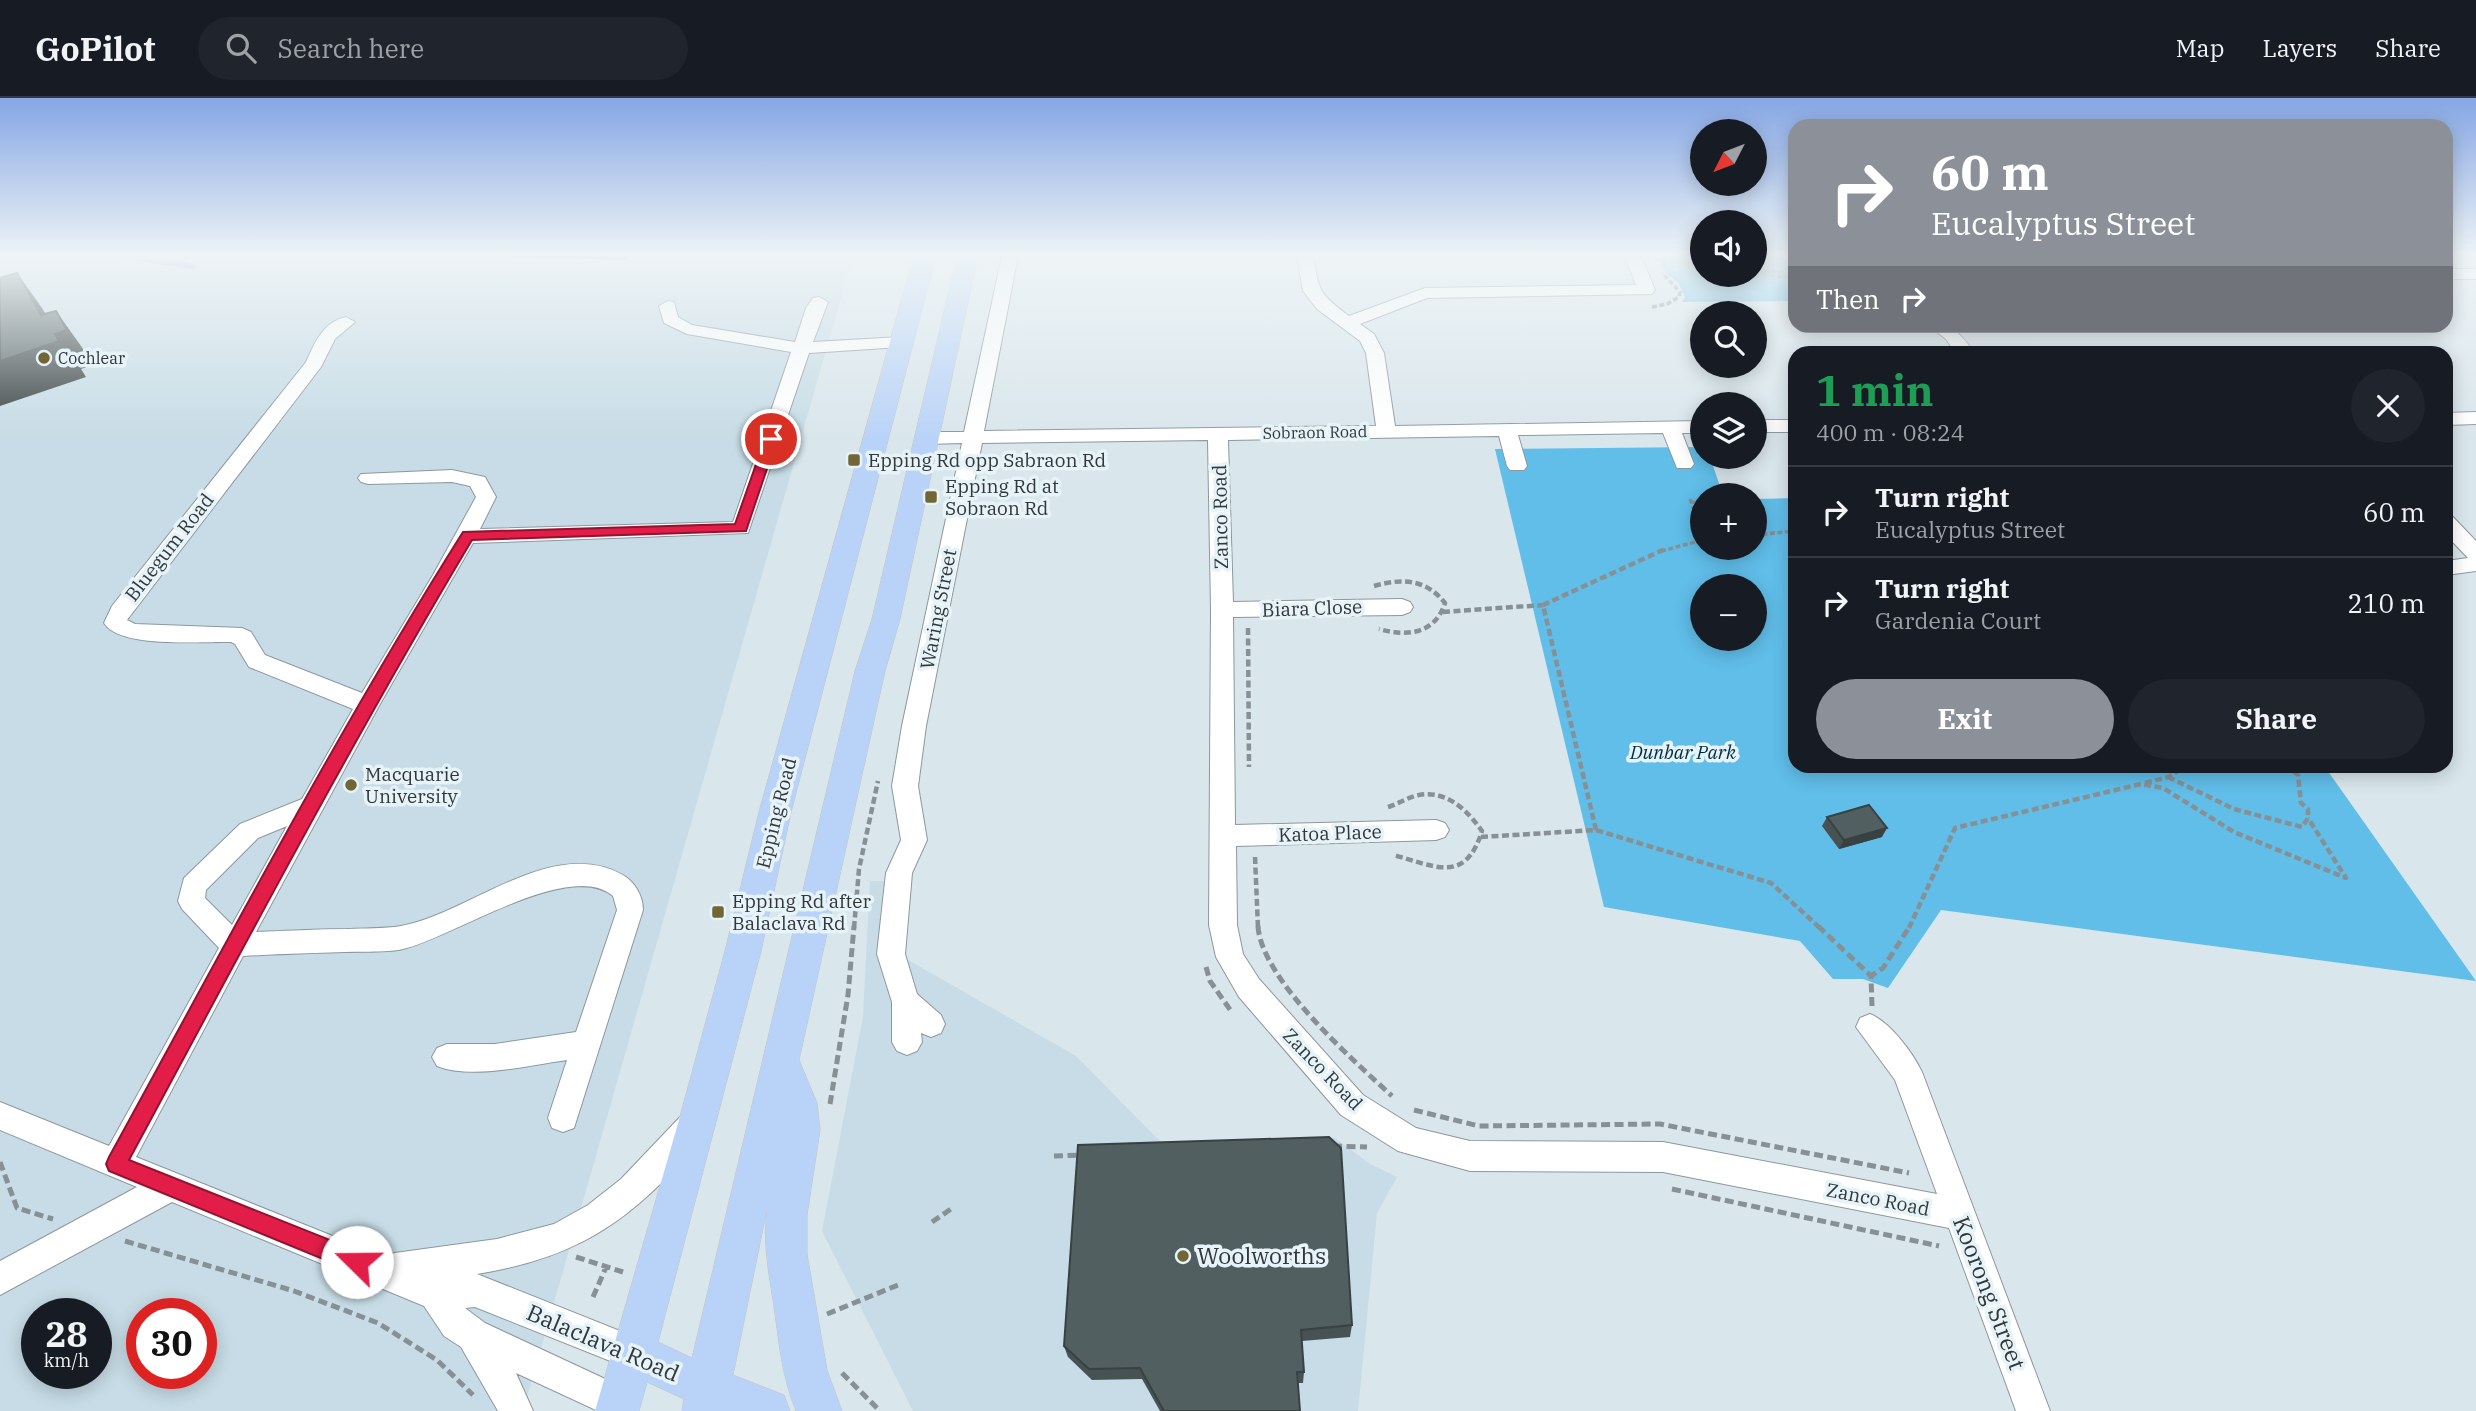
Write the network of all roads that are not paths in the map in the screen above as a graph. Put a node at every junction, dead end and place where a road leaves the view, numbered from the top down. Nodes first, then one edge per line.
1 (670, 317) edge
2 (812, 317) edge
3 (908, 317) edge
4 (954, 317) edge
5 (997, 317) edge
6 (1342, 317) edge
7 (1361, 317) edge
8 (346, 322) dead end
9 (1349, 322) junction
10 (901, 342) junction
11 (800, 348) junction
12 (2453, 418) edge
13 (2476, 418) edge
14 (1767, 426) edge
15 (1788, 426) edge
16 (1670, 427) junction
17 (1690, 427) edge
18 (1507, 429) junction
19 (1386, 430) junction
20 (1218, 434) junction
21 (972, 437) junction
22 (927, 438) junction
23 (1684, 464) dead end
24 (1517, 466) dead end
25 (368, 478) dead end
26 (2453, 529) edge
27 (467, 536) junction
28 (2476, 554) edge
29 (2476, 564) edge
30 (2453, 567) edge
31 (1402, 607) dead end
32 (1222, 610) junction
33 (368, 705) junction
34 (311, 806) junction
35 (1436, 830) dead end
36 (1223, 836) junction
37 (234, 945) junction
38 (905, 1002) junction
39 (931, 1024) dead end
40 (1870, 1027) road end
41 (907, 1042) dead end
42 (587, 1044) junction
43 (447, 1057) dead end
44 (781, 1061) junction
45 (0, 1116) edge
46 (563, 1118) dead end
47 (698, 1120) junction
48 (116, 1164) junction
49 (170, 1186) junction
50 (1959, 1214) junction
51 (381, 1272) junction
52 (0, 1279) edge
53 (436, 1294) junction
54 (473, 1335) junction
55 (633, 1353) junction
56 (707, 1400) edge
57 (624, 1408) edge
58 (516, 1411) edge
59 (768, 1411) edge
60 (820, 1411) edge
61 (2034, 1411) edge

1 - 11 street
2 - 11 street
3 - 10 main road, Epping Road
4 - 22 main road
5 - 21 street, Waring Street
6 - 9 street
7 - 9 street
8 - 33 street, Bluegum Road
9 - 19 street
10 - 11 street
10 - 47 main road, Epping Road
11 - 27 street
12 - 13 street
14 - 15 street
16 - 17 street, Sobraon Road
16 - 18 street, Sobraon Road
16 - 23 street
18 - 19 street, Sobraon Road
18 - 24 street
19 - 20 street, Sobraon Road
20 - 21 street, Sobraon Road
20 - 32 street, Zanco Road
21 - 22 street, Sobraon Road
21 - 38 street, Waring Street
22 - 44 main road
25 - 27 street
26 - 28 street
27 - 33 street
29 - 30 street
31 - 32 street, Biara Close
32 - 36 street, Zanco Road
33 - 34 street
34 - 37 street
34 - 37 street
35 - 36 street, Katoa Place
36 - 50 street, Zanco Road
37 - 42 street
37 - 48 street
38 - 39 street
38 - 41 street
40 - 50 street, Koorong Street
42 - 43 street
42 - 46 street
44 - 56 main road
44 - 60 main road
45 - 48 street, Balaclava Road
47 - 51 street
47 - 55 main road, Epping Road
48 - 49 street, Balaclava Road
49 - 51 street, Balaclava Road
49 - 52 street
50 - 61 street, Koorong Street
51 - 53 street, Balaclava Road
53 - 54 street
53 - 55 street, Balaclava Road
54 - 57 street
54 - 58 street
55 - 56 main road, Balaclava Road
55 - 57 main road, Epping Road
56 - 59 main road, Balaclava Road

